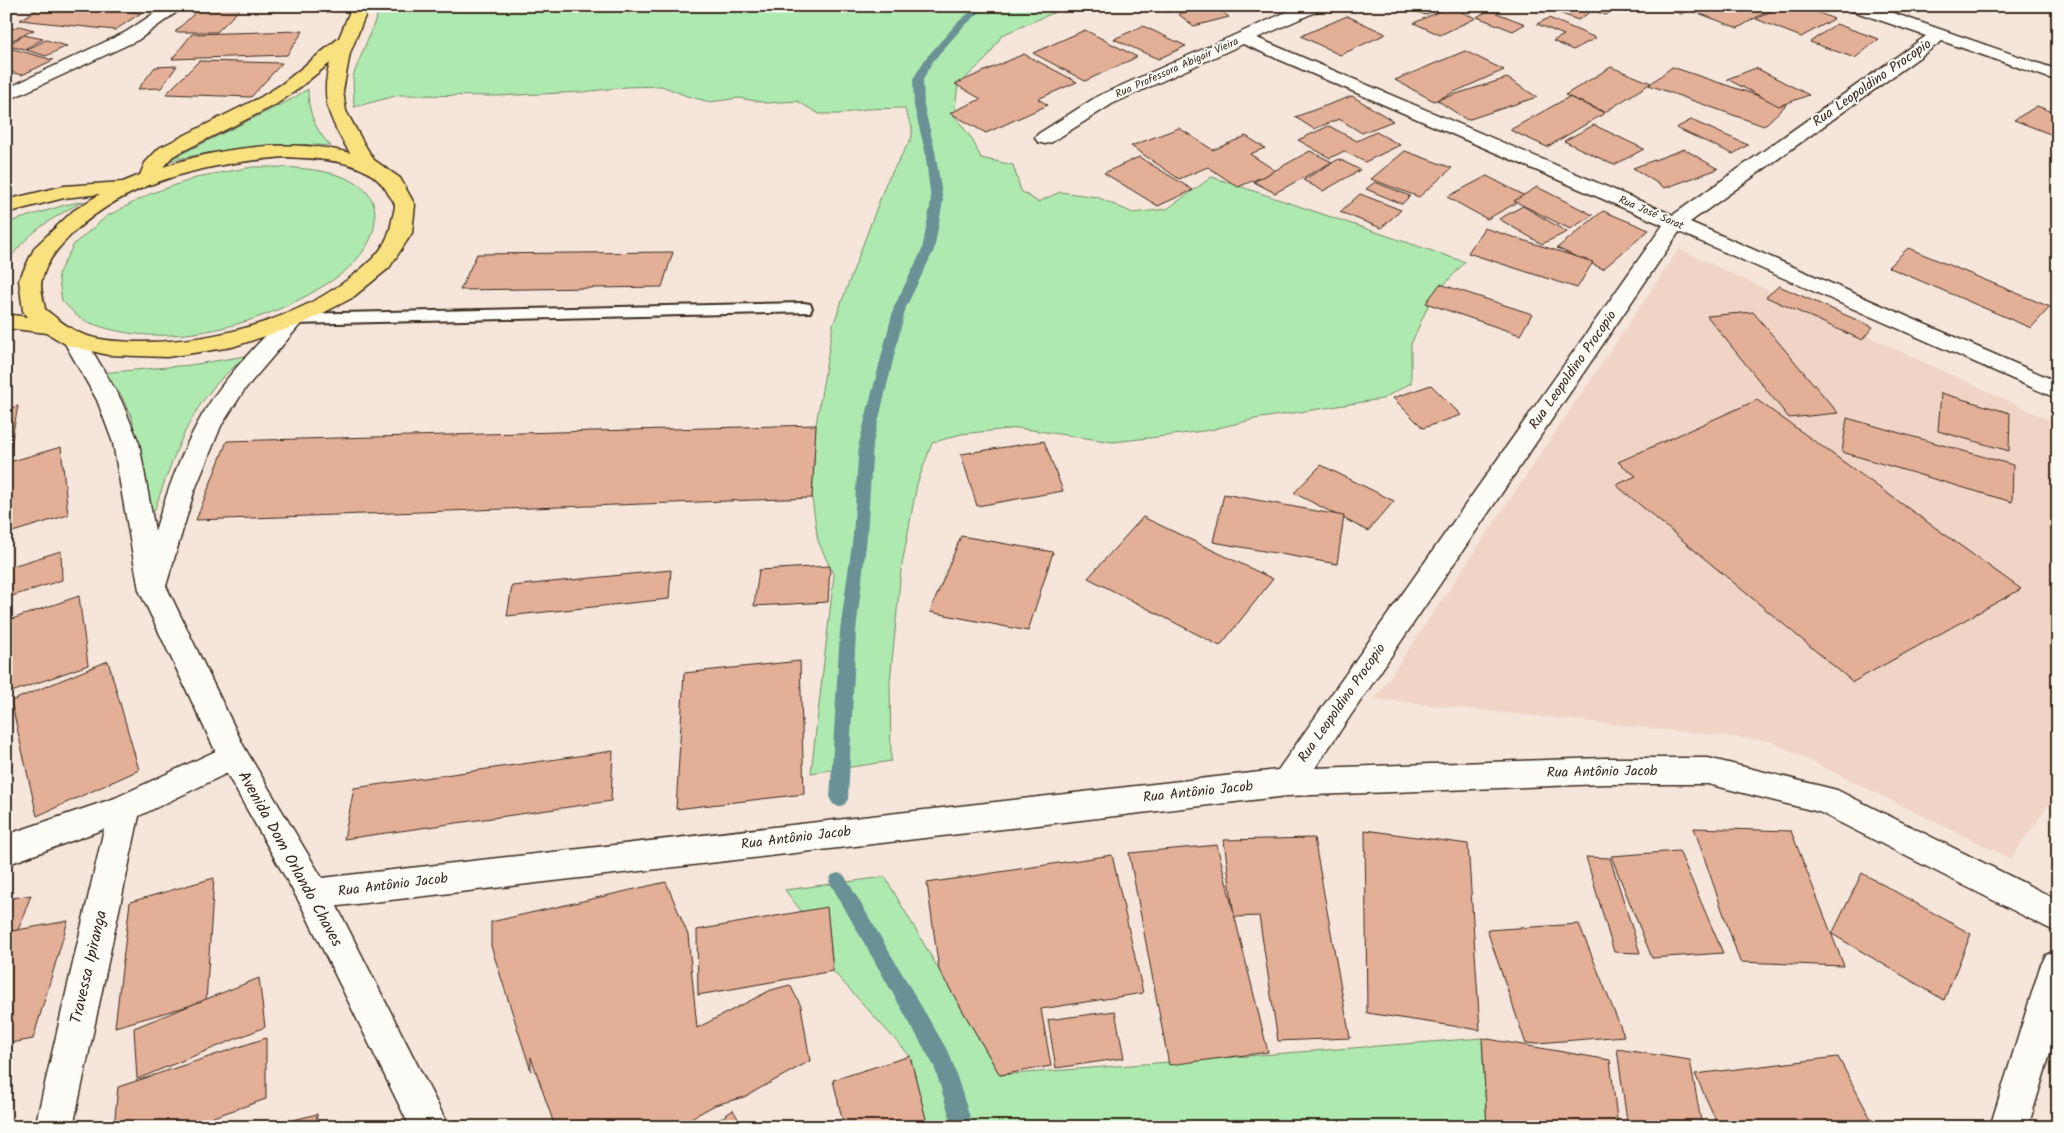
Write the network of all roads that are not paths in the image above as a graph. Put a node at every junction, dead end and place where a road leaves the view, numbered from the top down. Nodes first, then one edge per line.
1 (177, 6) edge
2 (361, 6) edge
3 (1314, 6) edge
4 (1861, 7) edge
5 (1938, 36) junction
6 (1243, 38) junction
7 (348, 39) junction
8 (2058, 76) edge
9 (6, 96) edge
10 (1044, 138) dead end
11 (367, 164) junction
12 (149, 179) junction
13 (125, 188) junction
14 (6, 207) edge
15 (1676, 223) junction
16 (804, 308) dead end
17 (294, 319) junction
18 (6, 321) edge
19 (53, 327) junction
20 (75, 340) junction
21 (2058, 391) edge
22 (153, 590) junction
23 (233, 756) junction
24 (1288, 782) junction
25 (125, 808) junction
26 (6, 850) edge
27 (313, 894) junction
28 (2058, 917) edge
29 (2058, 967) edge
30 (54, 1127) edge
31 (430, 1127) edge
32 (2009, 1127) edge

1 - 9 street
2 - 7 main road, Avenida Dom Orlando Chaves
3 - 6 street, Rua Professora Abigair Vieira
4 - 5 street
5 - 8 street
5 - 15 street, Rua Leopoldino Procopio
6 - 10 street, Rua Professora Abigair Vieira
6 - 15 street, Rua José Sarat
7 - 11 main road, Avenida Dom Orlando Chaves
7 - 12 main road, Avenida Dom Orlando Chaves
11 - 12 main road, Avenida Dom Orlando Chaves
11 - 17 main road, Avenida Dom Orlando Chaves
12 - 13 main road, Avenida Dom Orlando Chaves
13 - 14 main road, Avenida Dom Orlando Chaves
13 - 19 main road, Avenida Dom Orlando Chaves
15 - 21 street, Rua José Sarat
15 - 24 street, Rua Leopoldino Procopio
16 - 17 lane
17 - 20 main road, Avenida Dom Orlando Chaves
17 - 22 street, Avenida Dom Orlando Chaves
18 - 19 main road, Avenida Dom Orlando Chaves
19 - 20 main road, Avenida Dom Orlando Chaves
20 - 22 street, Avenida Dom Orlando Chaves
22 - 23 street, Avenida Dom Orlando Chaves
23 - 25 street
23 - 27 street, Avenida Dom Orlando Chaves
24 - 27 street, Rua Antônio Jacob
24 - 28 street, Rua Antônio Jacob
25 - 26 street
25 - 30 street, Travessa Ipiranga
27 - 31 street, Avenida Dom Orlando Chaves
29 - 32 street

